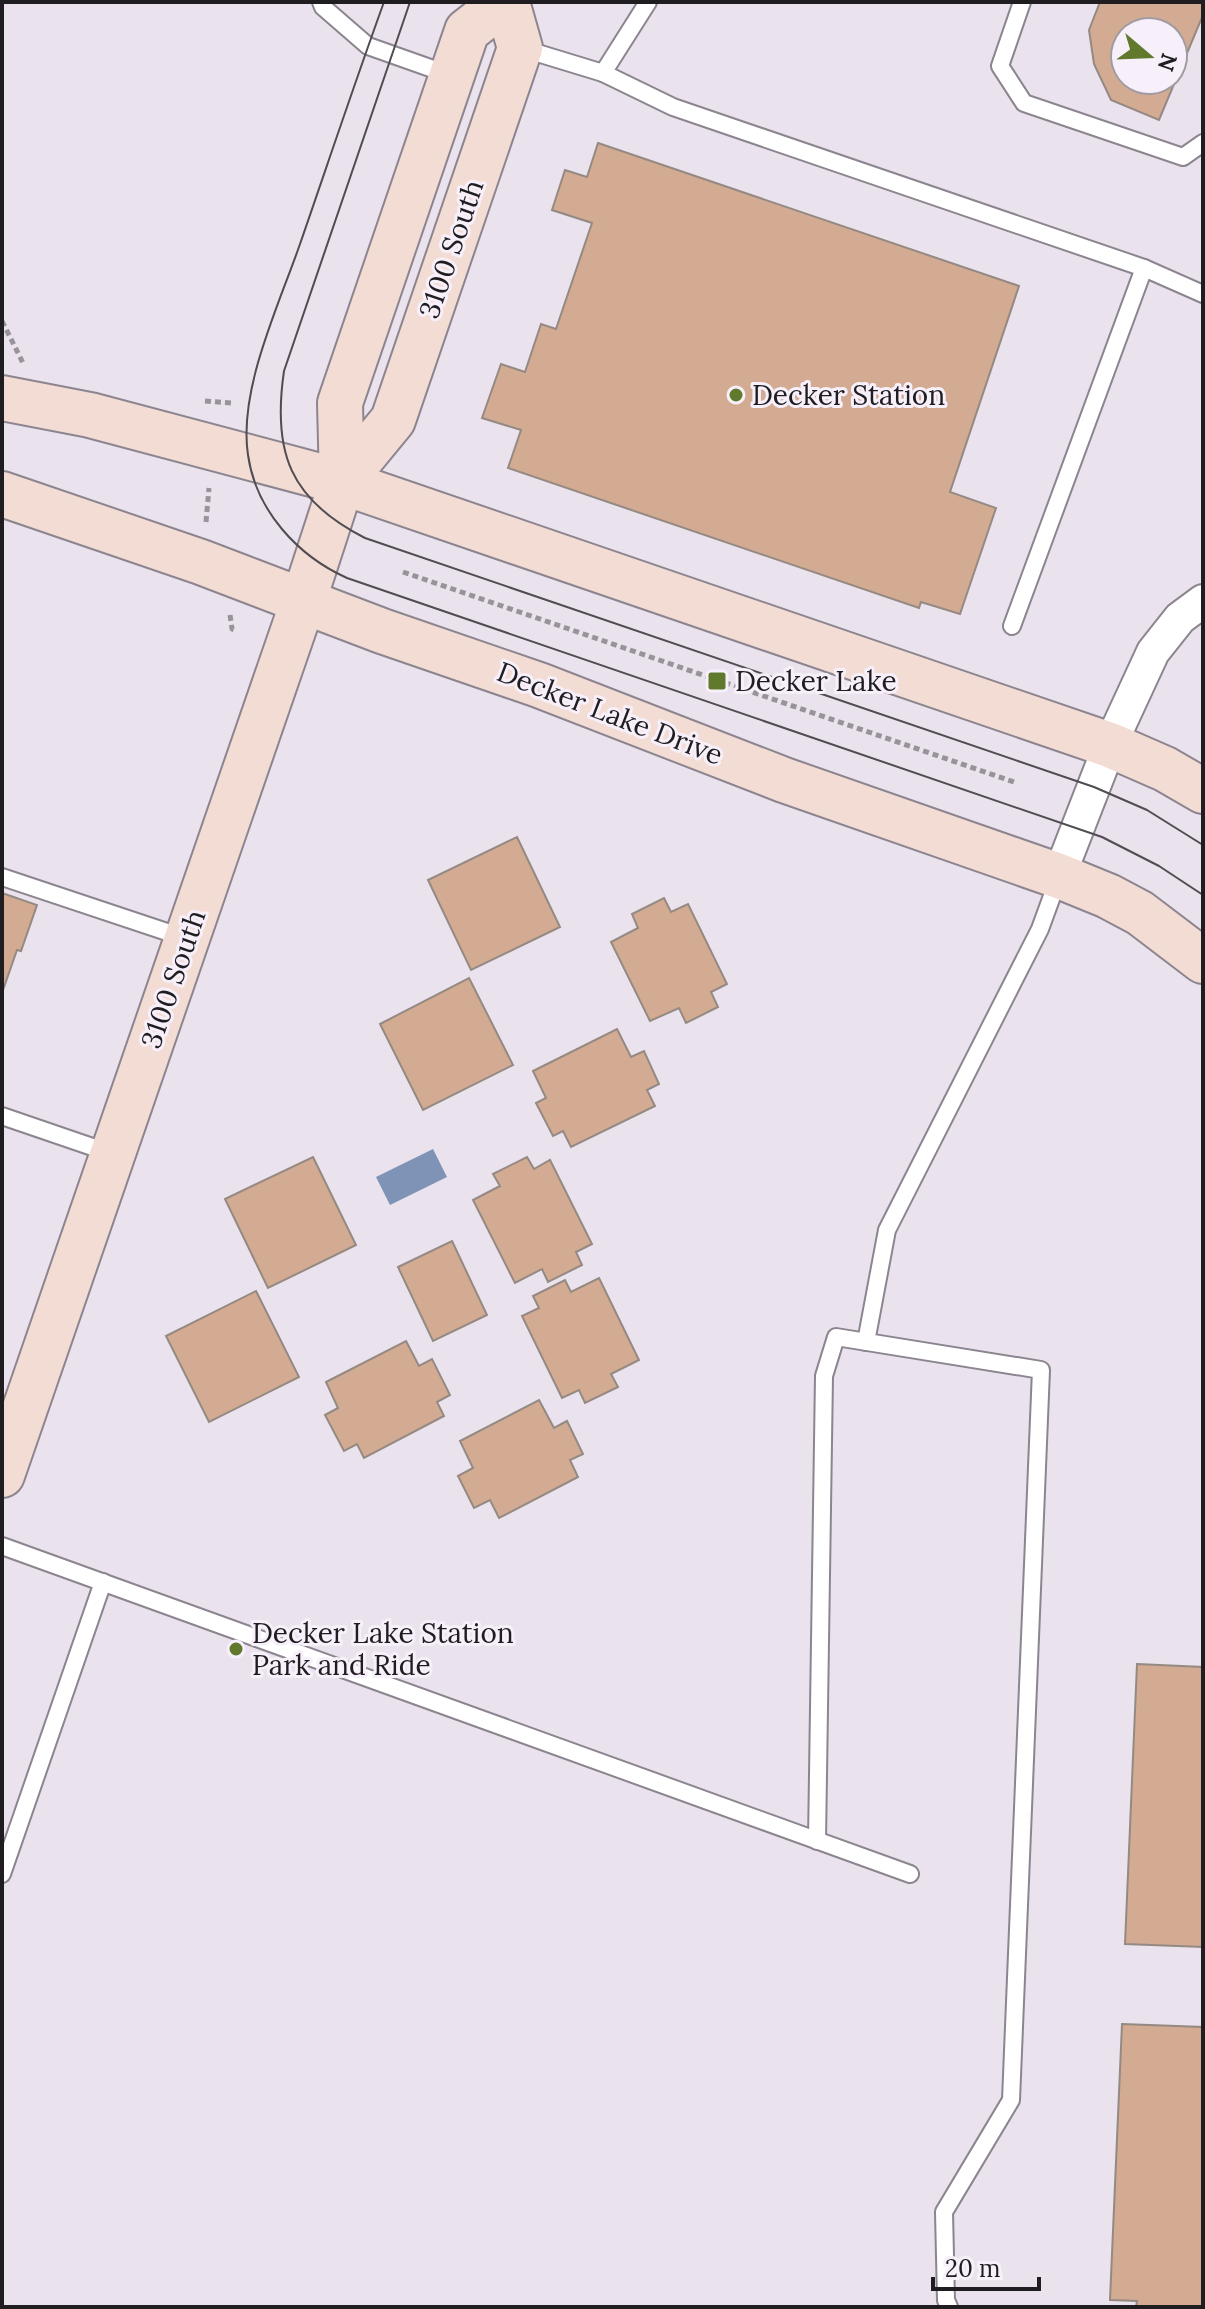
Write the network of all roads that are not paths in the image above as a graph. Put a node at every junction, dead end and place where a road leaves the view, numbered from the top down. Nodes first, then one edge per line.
1 (321, 2) edge
2 (505, 2) edge
3 (648, 2) edge
4 (1022, 2) edge
5 (520, 48) junction
6 (603, 73) junction
7 (452, 76) junction
8 (1203, 143) edge
9 (1144, 268) junction
10 (1203, 294) edge
11 (15, 387) edge
12 (342, 482) junction
13 (2, 494) edge
14 (304, 599) junction
15 (1203, 601) edge
16 (1012, 626) dead end
17 (1110, 745) junction
18 (1203, 791) edge
19 (1059, 876) junction
20 (2, 877) edge
21 (187, 939) junction
22 (1203, 961) edge
23 (2, 1116) edge
24 (113, 1154) junction
25 (866, 1342) junction
26 (2, 1475) edge
27 (2, 1546) edge
28 (103, 1582) junction
29 (817, 1841) junction
30 (2, 1874) edge
31 (910, 1874) dead end
32 (949, 2307) edge

1 - 7 lane
2 - 5 street, 3100 South
2 - 7 street, 3100 South
3 - 6 lane
4 - 8 lane
5 - 6 lane
5 - 12 street, 3100 South
6 - 9 lane
7 - 12 street, 3100 South
9 - 10 lane
9 - 16 lane
11 - 12 street
12 - 14 street, 3100 South
12 - 17 street
13 - 14 street, Decker Lake Drive
14 - 19 street, Decker Lake Drive
14 - 21 street, 3100 South
15 - 17 street
17 - 18 street
17 - 19 street
19 - 22 street, Decker Lake Drive
19 - 25 lane
20 - 21 lane
21 - 24 street, 3100 South
23 - 24 lane
24 - 26 street, 3100 South
25 - 29 lane
25 - 32 lane
27 - 28 lane
28 - 29 lane
28 - 30 lane
29 - 31 lane

